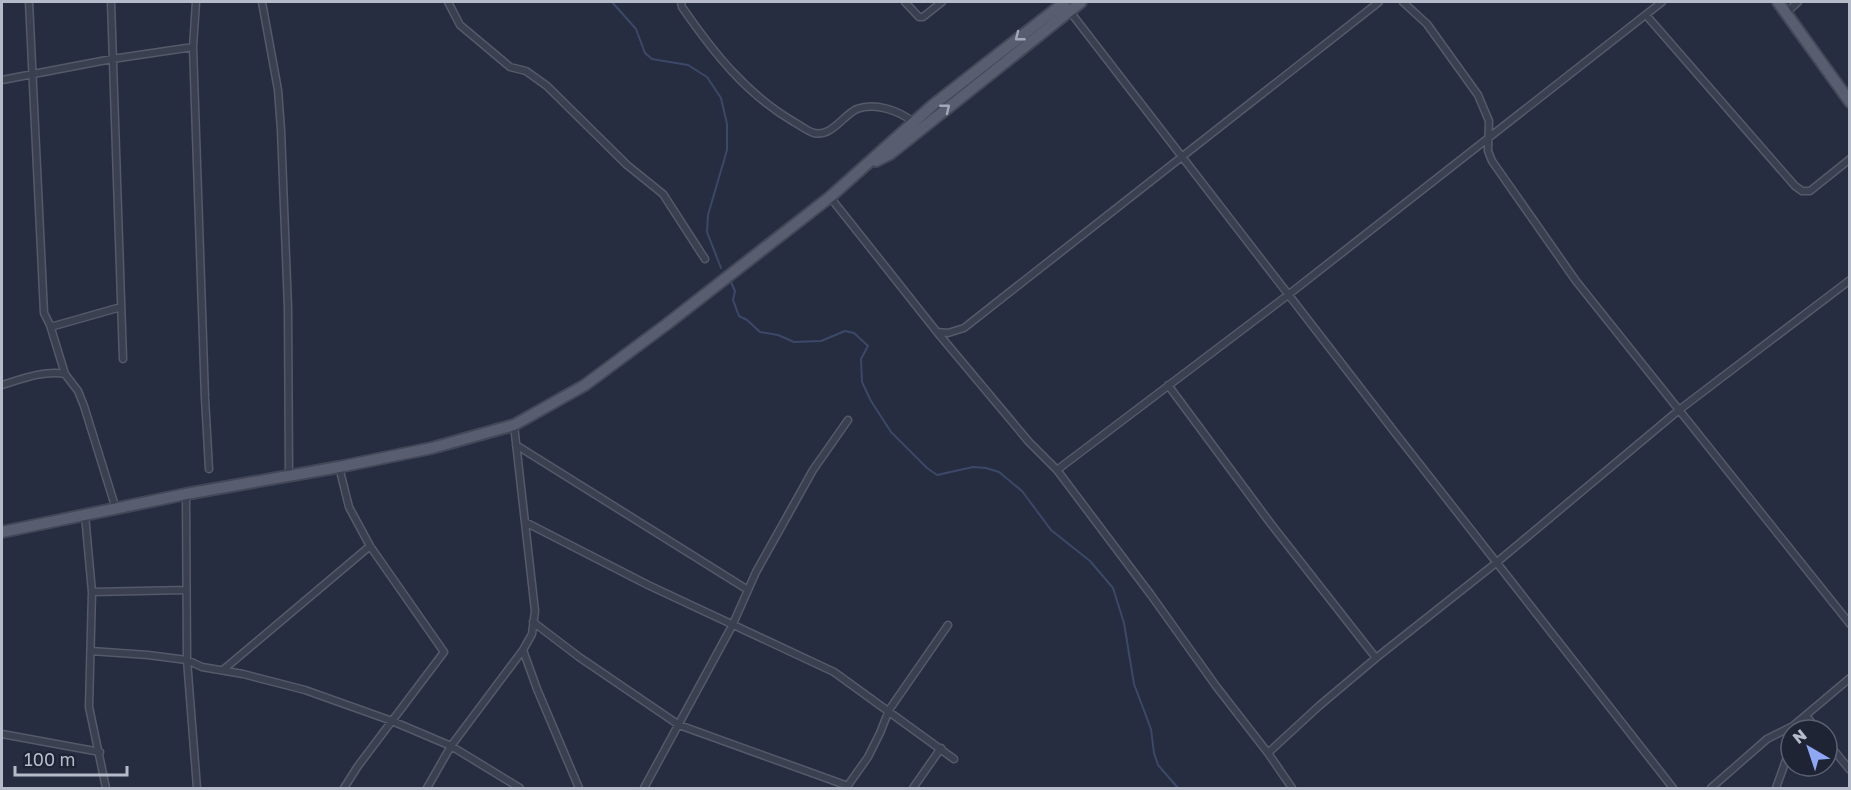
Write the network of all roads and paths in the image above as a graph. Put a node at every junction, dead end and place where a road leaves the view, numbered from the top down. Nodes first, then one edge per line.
1 (30, 2) edge
2 (111, 2) edge
3 (196, 2) edge
4 (262, 2) edge
5 (448, 2) edge
6 (681, 2) edge
7 (905, 2) edge
8 (942, 2) edge
9 (1379, 2) edge
10 (1403, 2) edge
11 (1662, 2) edge
12 (1778, 2) edge
13 (1798, 2) edge
14 (1072, 4) edge
15 (1786, 13) junction
16 (1646, 15) junction
17 (193, 47) junction
18 (112, 59) junction
19 (34, 75) junction
20 (2, 80) edge
21 (1847, 94) edge
22 (914, 122) junction
23 (1488, 138) junction
24 (1182, 157) junction
25 (1850, 159) edge
26 (865, 167) junction
27 (830, 197) junction
28 (705, 259) dead end
29 (1850, 280) edge
30 (1288, 295) junction
31 (121, 307) junction
32 (50, 325) junction
33 (937, 332) junction
34 (123, 359) dead end
35 (65, 374) junction
36 (2, 385) edge
37 (1168, 385) junction
38 (1679, 410) junction
39 (848, 420) dead end
40 (514, 425) junction
41 (516, 445) junction
42 (339, 467) junction
43 (209, 469) dead end
44 (1057, 470) junction
45 (289, 476) junction
46 (186, 494) junction
47 (116, 509) junction
48 (86, 515) junction
49 (525, 522) junction
50 (2, 532) edge
51 (370, 546) junction
52 (1496, 563) junction
53 (186, 590) junction
54 (748, 590) junction
55 (92, 592) junction
56 (533, 622) junction
57 (1849, 624) edge
58 (948, 625) dead end
59 (732, 626) junction
60 (523, 650) junction
61 (91, 651) junction
62 (1376, 658) junction
63 (187, 660) junction
64 (223, 670) junction
65 (1850, 678) edge
66 (889, 710) junction
67 (1806, 716) edge
68 (392, 721) junction
69 (679, 724) junction
70 (2, 734) edge
71 (1779, 734) edge
72 (451, 746) junction
73 (941, 748) junction
74 (100, 752) junction
75 (1268, 753) junction
76 (1839, 757) edge
77 (954, 759) dead end
78 (1850, 770) edge
79 (847, 787) edge
80 (106, 789) edge
81 (197, 789) edge
82 (344, 789) edge
83 (427, 789) edge
84 (520, 789) edge
85 (579, 789) edge
86 (644, 789) edge
87 (913, 789) edge
88 (1292, 789) edge
89 (1672, 789) edge
90 (1711, 789) edge

1 - 19 street
2 - 18 street
3 - 17 street
4 - 45 street
5 - 28 street
6 - 22 street
7 - 8 street
9 - 24 street
10 - 23 street
11 - 16 street
12 - 15 main road
13 - 15 street
14 -> 22 main road
14 - 24 street
26 -> 14 main road
15 - 21 main road
16 - 23 street
16 - 25 street
17 - 18 street
17 - 43 street
18 - 19 street
18 - 31 street
19 - 20 street
19 - 32 street
22 - 26 main road
23 - 30 street
23 - 38 street
24 - 30 street
24 - 33 street
26 - 27 main road
27 - 33 street
27 - 40 main road
29 - 38 street
30 - 37 street
30 - 52 street
31 - 32 street
31 - 34 street
32 - 35 street
33 - 44 street
35 - 36 street
35 - 47 street
37 - 44 street
37 - 62 street
38 - 52 street
38 - 57 street
39 - 54 street
40 - 41 street
40 - 42 main road
41 - 49 street
41 - 54 street
42 - 45 main road
42 - 51 street
44 - 75 street
45 - 46 main road
46 - 47 main road
46 - 53 street
47 - 48 main road
48 - 50 main road
48 - 55 street
49 - 56 street
49 - 59 street
51 - 64 street
51 - 68 street
52 - 62 street
52 - 89 street
53 - 55 street
53 - 63 street
54 - 59 street
55 - 61 street
56 - 60 street
56 - 69 street
58 - 66 street
59 - 66 street
59 - 69 street
60 - 72 street
60 - 85 street
61 - 63 street
61 - 74 street
62 - 75 street
63 - 64 street
63 - 81 street
64 - 68 street
65 - 67 street
66 - 73 street
66 - 79 street
68 - 72 street
68 - 82 street
69 - 79 street
69 - 86 street
70 - 74 street
71 - 90 street
72 - 83 street
72 - 84 street
73 - 77 street
73 - 87 street
74 - 80 street
75 - 88 street
76 - 78 street

